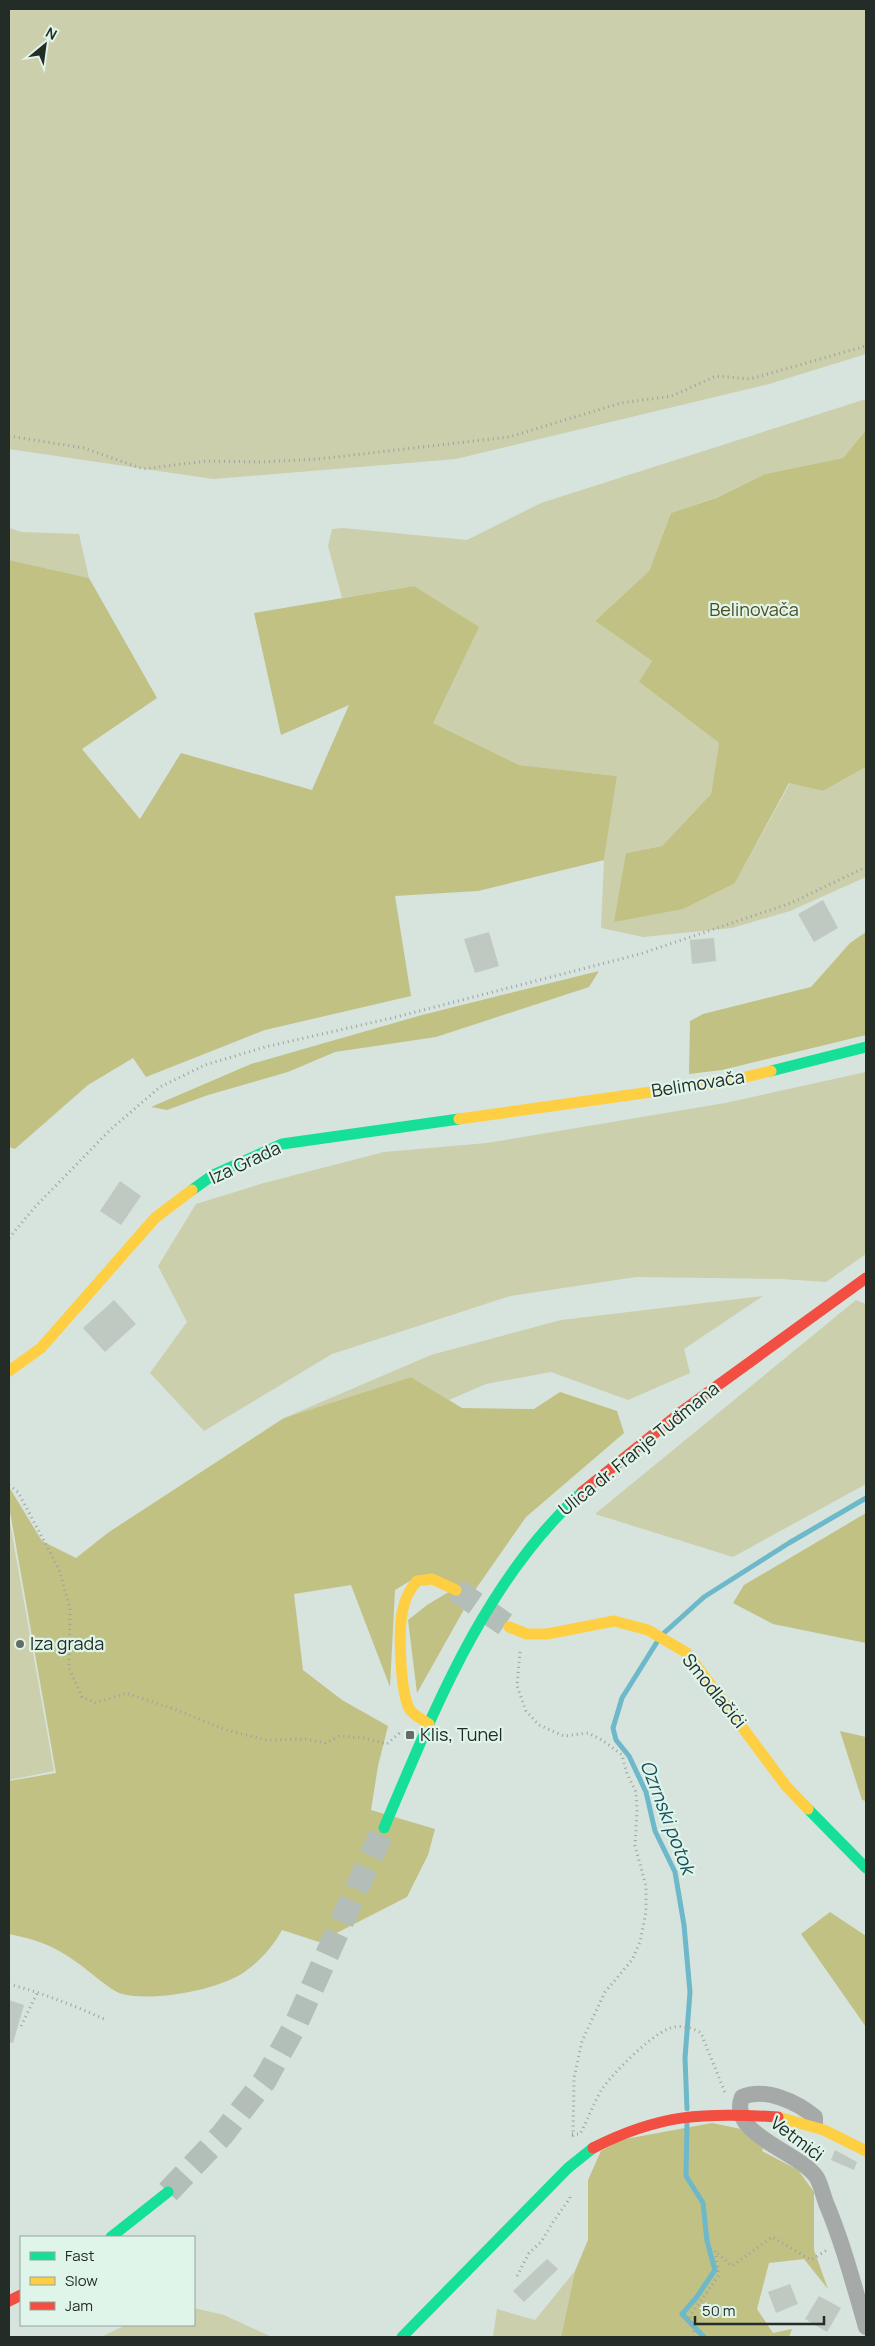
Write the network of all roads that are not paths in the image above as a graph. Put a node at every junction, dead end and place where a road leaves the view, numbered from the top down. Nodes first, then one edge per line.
1 (866, 1047) edge
2 (527, 1109) joint
3 (866, 1278) edge
4 (9, 1371) edge
5 (456, 1590) tunnel mouth
6 (510, 1627) tunnel mouth
7 (429, 1724) junction
8 (384, 1828) tunnel mouth
9 (866, 1868) edge
10 (815, 2124) junction
11 (866, 2151) edge
12 (168, 2192) tunnel mouth
13 (112, 2236) edge
14 (866, 2327) edge
15 (402, 2337) edge

1 - 2 street, Belimovača
2 - 4 street, Iza Grada
3 - 7 street, Ulica dr. Franje Tuđmana
5 - 7 street
6 - 9 street, Smodlačići
7 - 8 street, Ulica dr. Franje Tuđmana
10 - 11 street
10 - 14 street, Vetmići
10 - 15 street, bridge
12 - 13 street

